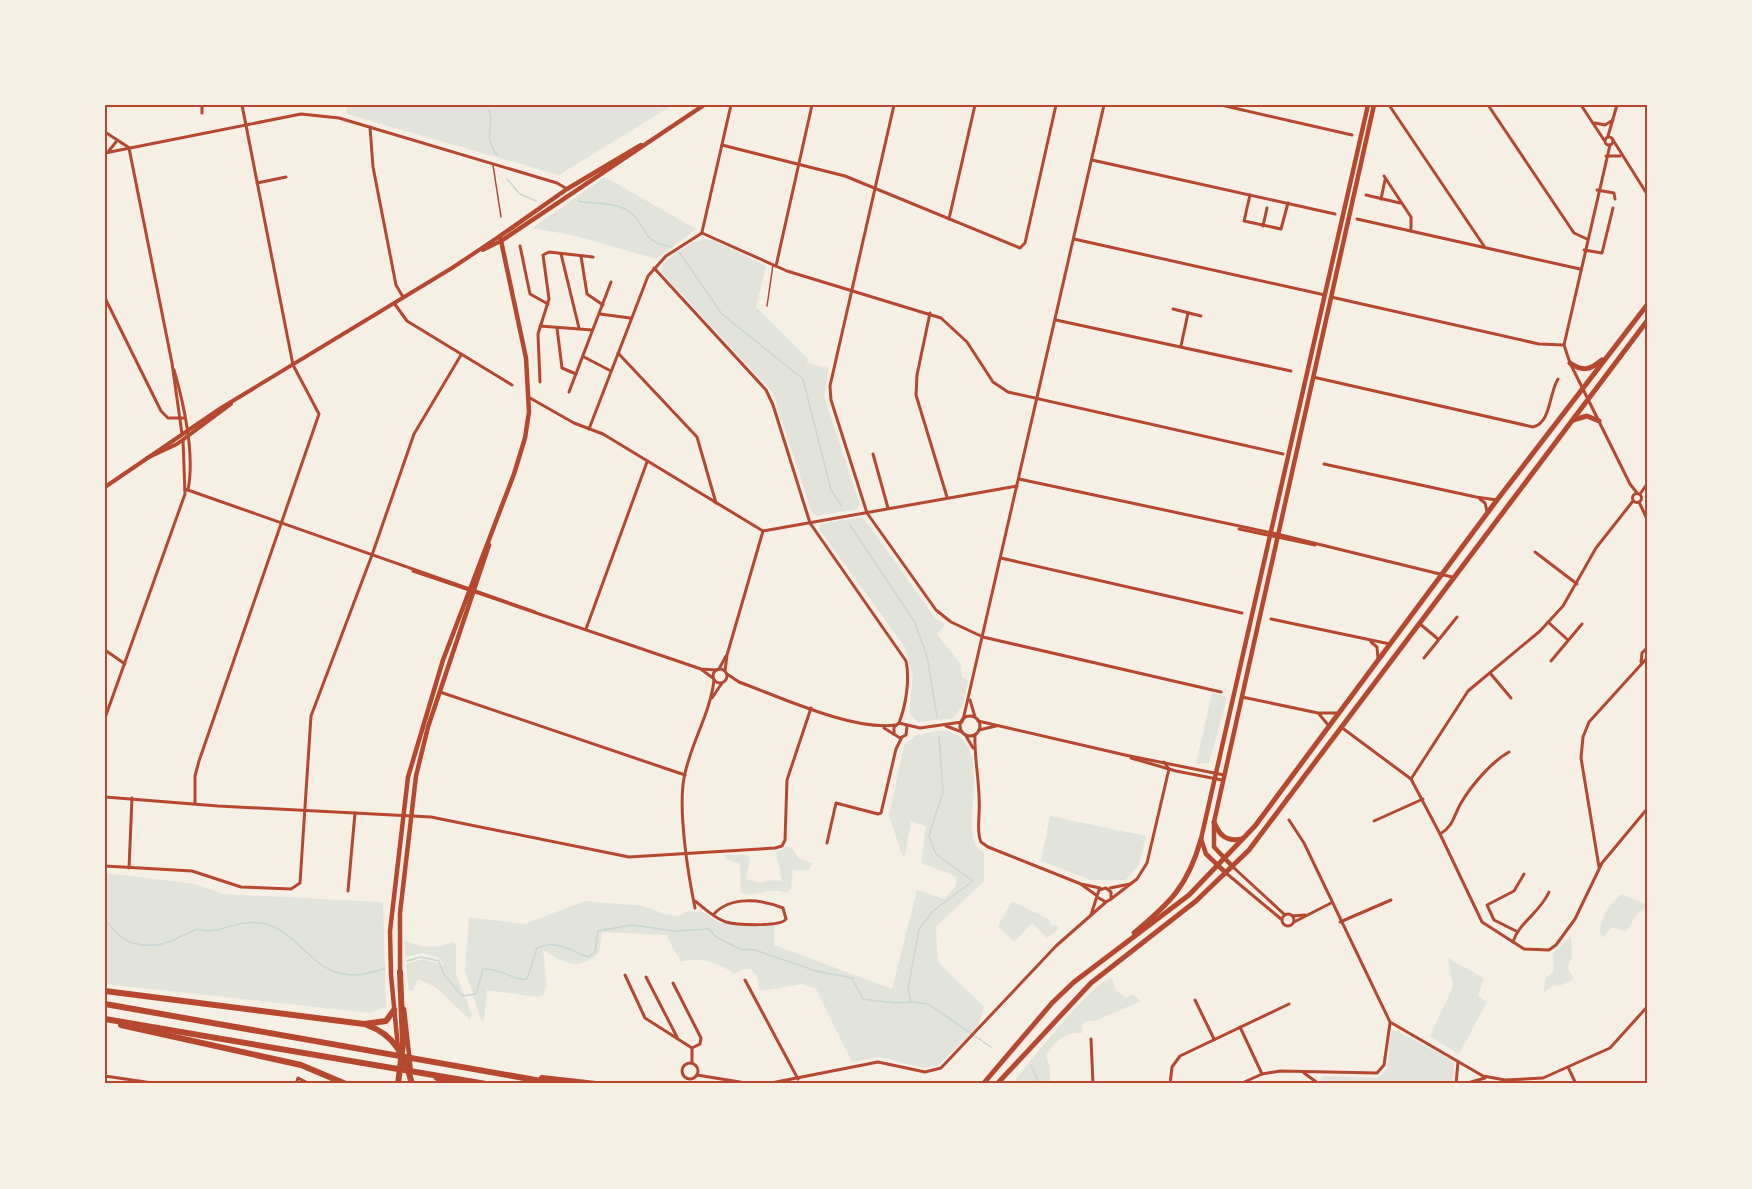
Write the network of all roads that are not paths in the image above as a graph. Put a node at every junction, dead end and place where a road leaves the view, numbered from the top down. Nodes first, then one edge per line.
1 (202, 105) edge
2 (242, 105) edge
3 (704, 105) edge
4 (731, 105) edge
5 (812, 105) edge
6 (894, 105) edge
7 (975, 105) edge
8 (1056, 105) edge
9 (1104, 105) edge
10 (1221, 105) edge
11 (1368, 105) edge
12 (1374, 105) edge
13 (1389, 105) edge
14 (1488, 105) edge
15 (1581, 105) edge
16 (1617, 105) edge
17 (202, 113) dead end
18 (1613, 121) junction
19 (245, 124) junction
20 (1595, 125) junction
21 (370, 127) junction
22 (105, 132) edge
23 (1352, 135) dead end
24 (1609, 140) junction
25 (116, 141) junction
26 (722, 145) junction
27 (640, 146) junction
28 (129, 148) junction
29 (106, 153) edge
30 (1621, 156) junction
31 (1606, 157) junction
32 (1092, 160) junction
33 (799, 162) junction
34 (492, 163) junction
35 (286, 177) dead end
36 (257, 183) junction
37 (584, 185) junction
38 (875, 188) junction
39 (567, 189) junction
40 (1598, 190) junction
41 (1647, 194) edge
42 (1250, 195) junction
43 (1366, 195) dead end
44 (1381, 199) junction
45 (1615, 199) dead end
46 (1288, 203) junction
47 (1401, 203) junction
48 (552, 207) junction
49 (1267, 208) dead end
50 (1613, 208) dead end
51 (1335, 214) dead end
52 (501, 217) dead end
53 (949, 219) junction
54 (1357, 219) dead end
55 (1263, 226) junction
56 (1411, 231) junction
57 (702, 233) junction
58 (500, 238) junction
59 (1074, 239) junction
60 (1587, 239) junction
61 (519, 246) dead end
62 (1485, 248) junction
63 (1584, 250) junction
64 (561, 253) junction
65 (581, 256) junction
66 (593, 257) dead end
67 (774, 265) junction
68 (654, 268) junction
69 (1580, 269) junction
70 (611, 282) dead end
71 (852, 290) junction
72 (1326, 296) junction
73 (403, 297) junction
74 (1332, 297) junction
75 (105, 298) edge
76 (394, 303) junction
77 (548, 304) junction
78 (603, 305) junction
79 (1647, 305) edge
80 (767, 306) dead end
81 (1173, 309) dead end
82 (930, 313) junction
83 (1188, 313) junction
84 (600, 314) junction
85 (1201, 316) dead end
86 (631, 318) junction
87 (1055, 320) junction
88 (1647, 321) edge
89 (540, 326) junction
90 (557, 328) junction
91 (579, 328) junction
92 (592, 330) junction
93 (1564, 345) junction
94 (1181, 346) junction
95 (1612, 351) junction
96 (618, 353) junction
97 (461, 355) junction
98 (583, 356) junction
99 (1570, 363) junction
100 (293, 365) junction
101 (611, 371) junction
102 (1291, 371) dead end
103 (576, 374) junction
104 (1313, 377) junction
105 (1558, 379) dead end
106 (540, 382) dead end
107 (512, 385) dead end
108 (1583, 390) junction
109 (569, 392) dead end
110 (530, 398) junction
111 (1038, 398) junction
112 (1588, 400) junction
113 (182, 418) junction
114 (1572, 421) junction
115 (1599, 421) junction
116 (589, 429) junction
117 (185, 435) junction
118 (873, 454) dead end
119 (1283, 454) dead end
120 (647, 461) junction
121 (1324, 464) dead end
122 (1019, 479) junction
123 (1630, 484) junction
124 (1647, 484) edge
125 (1017, 486) junction
126 (105, 487) edge
127 (186, 491) junction
128 (1639, 494) junction
129 (947, 497) junction
130 (1476, 497) junction
131 (1633, 499) junction
132 (1497, 500) junction
133 (1639, 502) junction
134 (716, 503) junction
135 (888, 508) junction
136 (867, 513) junction
137 (1488, 513) junction
138 (1647, 519) edge
139 (810, 523) junction
140 (282, 524) junction
141 (763, 531) junction
142 (1270, 535) junction
143 (1276, 536) junction
144 (1535, 552) dead end
145 (372, 555) junction
146 (1001, 558) junction
147 (1442, 574) junction
148 (1452, 576) junction
149 (1577, 584) junction
150 (472, 591) junction
151 (1242, 613) dead end
152 (1457, 617) dead end
153 (1271, 619) dead end
154 (1548, 622) junction
155 (1418, 623) junction
156 (1582, 624) dead end
157 (586, 629) junction
158 (983, 638) junction
159 (1438, 639) junction
160 (1568, 640) junction
161 (1370, 641) junction
162 (1390, 644) junction
163 (1647, 648) edge
164 (105, 650) edge
165 (727, 655) junction
166 (1424, 658) dead end
167 (1647, 658) edge
168 (1378, 659) junction
169 (1551, 661) dead end
170 (1641, 662) junction
171 (125, 664) junction
172 (701, 669) junction
173 (717, 669) junction
174 (726, 672) junction
175 (1490, 673) junction
176 (713, 679) junction
177 (723, 682) junction
178 (739, 682) junction
179 (440, 692) junction
180 (1221, 692) dead end
181 (1240, 697) junction
182 (1511, 698) dead end
183 (711, 699) junction
184 (969, 699) junction
185 (811, 708) junction
186 (903, 713) junction
187 (1318, 713) junction
188 (1338, 713) junction
189 (105, 718) edge
190 (977, 720) junction
191 (962, 721) junction
192 (897, 724) junction
193 (906, 725) junction
194 (1001, 725) junction
195 (943, 726) junction
196 (1329, 726) junction
197 (882, 727) junction
198 (920, 728) junction
199 (1341, 728) junction
200 (979, 730) junction
201 (962, 732) junction
202 (895, 735) junction
203 (966, 735) junction
204 (975, 735) junction
205 (904, 736) junction
206 (896, 749) junction
207 (974, 750) junction
208 (1509, 752) dead end
209 (1125, 755) junction
210 (1164, 762) junction
211 (1177, 764) junction
212 (1169, 769) junction
213 (685, 775) junction
214 (1215, 776) junction
215 (1223, 777) junction
216 (1410, 779) junction
217 (105, 797) edge
218 (132, 798) junction
219 (1423, 799) junction
220 (195, 803) junction
221 (1647, 809) edge
222 (305, 811) junction
223 (355, 813) junction
224 (402, 814) junction
225 (411, 815) junction
226 (1290, 820) dead end
227 (1374, 821) dead end
228 (1214, 822) junction
229 (1440, 834) junction
230 (1201, 839) junction
231 (1243, 839) junction
232 (827, 843) dead end
233 (686, 854) junction
234 (1225, 860) junction
235 (105, 866) edge
236 (1219, 866) junction
237 (1233, 867) junction
238 (129, 868) junction
239 (1599, 869) junction
240 (1226, 873) junction
241 (1524, 873) dead end
242 (1131, 883) junction
243 (1081, 884) junction
244 (1100, 888) junction
245 (1108, 888) junction
246 (348, 891) dead end
247 (1549, 892) dead end
248 (1097, 896) junction
249 (1111, 898) junction
250 (693, 899) junction
251 (1391, 900) dead end
252 (1106, 902) junction
253 (1331, 903) junction
254 (695, 908) dead end
255 (714, 914) junction
256 (1285, 915) junction
257 (1307, 915) junction
258 (1090, 916) junction
259 (1292, 916) junction
260 (1281, 919) junction
261 (1294, 922) junction
262 (1340, 922) junction
263 (1516, 931) junction
264 (1513, 942) junction
265 (1120, 947) junction
266 (400, 972) joint
267 (625, 975) dead end
268 (646, 977) dead end
269 (745, 980) dead end
270 (673, 983) dead end
271 (105, 991) edge
272 (1196, 999) dead end
273 (105, 1004) edge
274 (1289, 1004) dead end
275 (1647, 1007) edge
276 (394, 1010) junction
277 (105, 1020) edge
278 (1390, 1022) junction
279 (364, 1024) junction
280 (1240, 1027) junction
281 (402, 1034) junction
282 (678, 1039) junction
283 (1091, 1039) dead end
284 (1214, 1039) junction
285 (398, 1047) junction
286 (692, 1048) junction
287 (403, 1056) junction
288 (1458, 1062) junction
289 (692, 1063) junction
290 (1568, 1067) junction
291 (699, 1070) junction
292 (1303, 1071) junction
293 (422, 1073) junction
294 (400, 1074) junction
295 (1262, 1074) junction
296 (698, 1075) junction
297 (105, 1076) edge
298 (710, 1077) junction
299 (523, 1078) junction
300 (1487, 1078) junction
301 (798, 1079) junction
302 (129, 1082) edge
303 (1537, 1082) edge
304 (343, 1083) edge
305 (159, 1084) edge
306 (179, 1084) edge
307 (200, 1084) edge
308 (296, 1084) edge
309 (310, 1084) edge
310 (400, 1084) edge
311 (412, 1084) edge
312 (454, 1084) edge
313 (486, 1084) edge
314 (558, 1084) edge
315 (596, 1084) edge
316 (752, 1084) edge
317 (766, 1084) edge
318 (862, 1084) edge
319 (892, 1084) edge
320 (983, 1084) edge
321 (998, 1084) edge
322 (1093, 1084) edge
323 (1170, 1084) edge
324 (1240, 1084) edge
325 (1319, 1084) edge
326 (1456, 1084) edge
327 (1464, 1084) edge
328 (1576, 1084) edge

1 - 17 street
2 - 19 street
3 - 27 main road
4 - 26 street
5 - 33 street
6 - 38 street
7 - 53 street
8 - 53 street
9 - 32 street
10 - 23 street
11 - 72 main road
12 - 74 main road
13 - 62 street
14 - 60 street
15 - 20 street
16 - 18 street
18 - 20 street
18 - 24 street
19 - 21 street
19 - 28 street
19 - 36 street
20 - 24 street
21 - 34 street
21 - 73 street
22 - 25 street
24 - 30 street
24 - 31 street
25 - 28 street
25 - 29 street
26 - 33 street
26 - 57 street
27 - 37 main road
27 - 39 main road
28 - 29 street
28 - 113 street
30 - 31 street
30 - 41 street
31 - 40 street
32 - 42 street
32 - 59 street
33 - 38 street
33 - 67 street
34 - 39 street
34 - 52 lane
35 - 36 street
36 - 100 street
37 - 39 main road
37 - 48 main road
38 - 53 street
38 - 71 street
39 - 48 main road
39 - 58 main road
40 - 45 street
40 - 60 street
42 - 46 street
42 - 55 street
43 - 44 street
44 - 47 street
44 - 47 street
46 - 51 street
46 - 55 street
47 - 56 street
48 - 58 main road
49 - 55 street
50 - 63 street
54 - 56 street
56 - 62 street
57 - 67 street
57 - 68 street
58 - 73 street
58 - 110 main road
59 - 72 street
59 - 87 street
60 - 63 street
61 - 77 street
62 - 69 street
63 - 69 street
64 - 65 street
64 - 77 street
64 - 91 street
65 - 66 street
65 - 78 street
67 - 71 street
67 - 80 lane
68 - 86 street
68 - 139 street
69 - 93 street
70 - 78 street
71 - 82 street
71 - 136 street
72 - 74 street
72 - 142 main road
73 - 76 street
74 - 93 street
74 - 104 main road
75 - 113 street
76 - 97 street
76 - 100 street
77 - 89 street
78 - 84 street
79 - 95 main road
81 - 83 street
82 - 111 street
82 - 129 street
83 - 85 street
83 - 94 street
84 - 86 street
84 - 92 street
86 - 96 street
87 - 94 street
87 - 111 street
88 - 112 main road
89 - 90 street
89 - 106 street
90 - 91 street
90 - 103 street
91 - 92 street
92 - 98 street
93 - 99 street
94 - 102 street
95 - 99 main road
95 - 108 main road
96 - 101 street
96 - 134 street
97 - 107 street
97 - 145 street
98 - 101 street
98 - 103 street
99 - 108 street
100 - 117 street
100 - 140 street
101 - 116 street
103 - 109 street
104 - 105 street
104 - 143 main road
108 - 112 street
108 - 132 main road
110 - 116 street
110 - 150 main road
111 - 119 street
111 - 122 street
112 - 114 main road
112 - 115 street
113 - 117 street
114 - 115 main road
114 - 148 main road
115 - 123 street
116 - 120 street
117 - 126 street
117 - 127 street
118 - 135 street
120 - 134 street
120 - 157 street
121 - 130 street
122 - 125 street
122 - 142 street
123 - 128 street
123 - 131 street
124 - 128 street
125 - 129 street
125 - 146 street
127 - 140 street
127 - 171 street
128 - 131 street
128 - 133 street
129 - 135 street
130 - 132 street
130 - 137 street
131 - 133 street
131 - 149 street
132 - 137 main road
133 - 138 street
134 - 141 street
135 - 136 street
136 - 139 street
136 - 158 street
137 - 147 main road
139 - 141 street
139 - 186 street
140 - 145 street
140 - 220 street
141 - 165 street
142 - 143 street
142 - 214 main road
143 - 147 street
143 - 181 main road
144 - 149 street
145 - 150 street
145 - 222 street
146 - 151 street
146 - 158 street
147 - 148 street
147 - 162 main road
148 - 155 main road
149 - 154 street
150 - 157 street
150 - 179 main road
150 - 224 main road
152 - 159 street
153 - 161 street
154 - 160 street
154 - 175 street
155 - 159 street
155 - 199 main road
156 - 160 street
157 - 172 street
158 - 180 street
158 - 184 street
159 - 166 street
160 - 169 street
161 - 162 street
161 - 168 street
162 - 168 main road
163 - 170 street
164 - 171 street
165 - 173 street
165 - 174 street
167 - 170 street
168 - 188 main road
170 - 239 street
171 - 189 street
172 - 173 street
172 - 176 street
173 - 174 street
173 - 176 street
174 - 177 street
174 - 178 street
175 - 182 street
175 - 216 street
176 - 177 street
176 - 183 street
177 - 178 street
177 - 183 street
178 - 185 street
179 - 213 street
179 - 225 main road
181 - 187 street
181 - 215 main road
183 - 213 street
184 - 190 street
184 - 191 street
185 - 197 street
185 - 233 street
186 - 192 street
186 - 193 street
187 - 188 street
187 - 196 street
188 - 196 main road
190 - 191 street
190 - 194 street
190 - 200 street
191 - 195 street
191 - 201 street
192 - 193 street
192 - 197 street
192 - 202 street
193 - 198 street
193 - 205 street
194 - 200 street
194 - 209 street
195 - 198 street
195 - 201 street
196 - 231 main road
197 - 202 street
198 - 205 street
199 - 216 street
199 - 237 main road
200 - 204 street
201 - 203 street
202 - 205 street
202 - 206 street
203 - 204 street
203 - 207 street
204 - 207 street
205 - 206 street
206 - 232 street
207 - 243 street
208 - 229 street
209 - 210 street
209 - 212 street
210 - 211 street
210 - 212 street
211 - 212 street
211 - 214 street
212 - 214 street
212 - 242 street
213 - 233 street
214 - 215 street
214 - 230 main road
215 - 228 main road
216 - 219 street
217 - 218 street
218 - 220 street
218 - 238 street
219 - 227 street
219 - 229 street
220 - 222 street
221 - 239 street
222 - 223 street
222 - 238 street
223 - 224 street
223 - 246 street
224 - 225 street
224 - 276 main road
225 - 233 street
225 - 266 main road
226 - 253 street
228 - 231 main road
228 - 234 main road
229 - 264 street
230 - 236 main road
230 - 265 main road
231 - 234 main road
233 - 250 street
234 - 236 main road
234 - 237 main road
235 - 238 street
236 - 240 main road
236 - 265 main road
237 - 240 main road
237 - 256 street
239 - 264 street
240 - 260 street
240 - 321 main road
241 - 263 street
242 - 245 street
242 - 249 street
243 - 244 street
243 - 248 street
244 - 245 street
244 - 248 street
245 - 249 street
247 - 263 street
248 - 252 street
248 - 258 street
249 - 252 street
250 - 254 street
250 - 255 street
251 - 262 street
252 - 258 street
253 - 257 street
253 - 262 street
255 - 255 street
256 - 259 street
256 - 260 street
257 - 259 street
257 - 261 street
258 - 301 street
259 - 261 street
260 - 261 street
262 - 278 street
263 - 264 street
265 - 320 main road
266 - 281 highway
267 - 282 street
268 - 282 street
269 - 301 street
270 - 286 street
271 - 279 highway
272 - 284 street
273 - 299 highway
274 - 280 street
275 - 290 street
276 - 279 highway
276 - 281 main road
277 - 293 highway
277 - 304 highway
278 - 288 street
278 - 292 street
279 - 285 highway
280 - 284 street
280 - 295 street
281 - 285 main road
281 - 287 highway
281 - 311 main road
282 - 286 street
283 - 322 street
284 - 323 street
285 - 287 highway
285 - 294 main road
286 - 289 street
287 - 294 highway
287 - 311 highway
288 - 300 street
288 - 326 street
289 - 291 street
289 - 296 street
290 - 303 street
290 - 328 street
291 - 296 street
291 - 298 street
292 - 295 street
292 - 325 street
293 - 312 highway
293 - 313 highway
294 - 310 highway
295 - 324 street
296 - 298 street
297 - 302 street
298 - 316 street
299 - 314 highway
299 - 315 highway
300 - 303 street
300 - 327 street
301 - 317 street
302 - 305 street
306 - 307 street
308 - 309 street
318 - 319 highway

